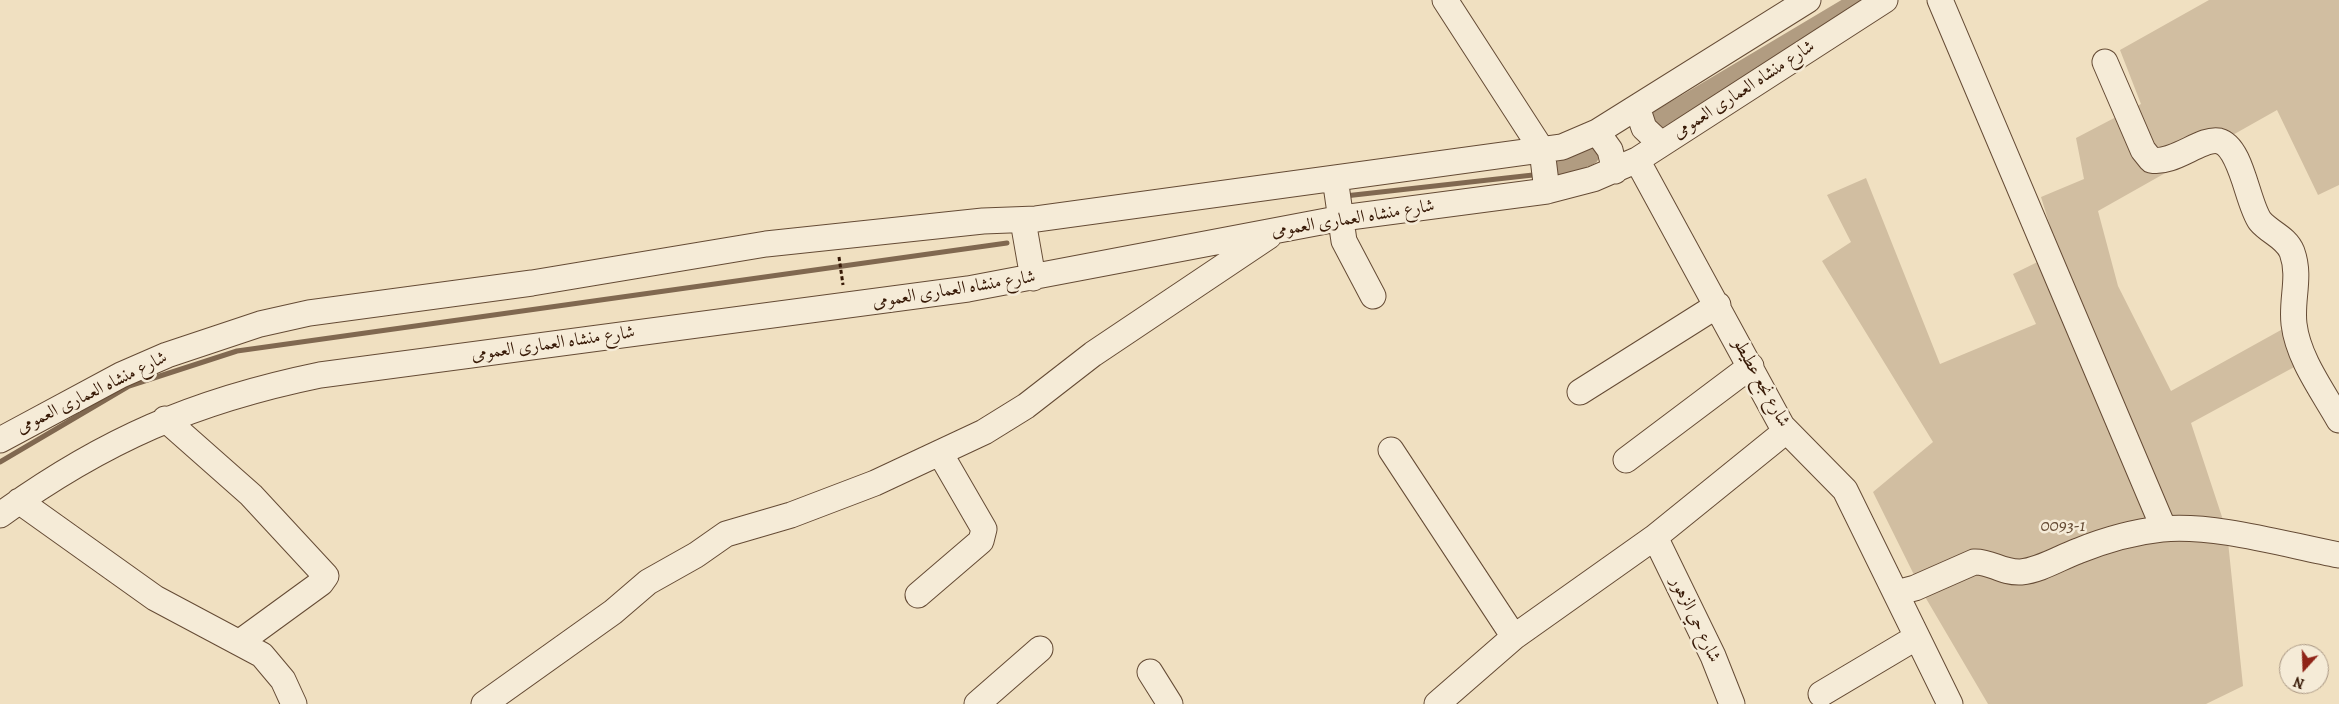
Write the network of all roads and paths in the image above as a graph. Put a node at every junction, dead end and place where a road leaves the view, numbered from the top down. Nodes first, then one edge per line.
1 (1445, 0) edge
2 (1808, 0) edge
3 (1885, 0) edge
4 (1940, 0) edge
5 (2105, 62) dead end
6 (1637, 107) junction
7 (1597, 132) junction
8 (1661, 144) junction
9 (1542, 150) junction
10 (1626, 165) junction
11 (1335, 178) junction
12 (1547, 191) junction
13 (1342, 218) junction
14 (1023, 221) junction
15 (1279, 230) junction
16 (838, 248) dead end
17 (1033, 278) junction
18 (844, 288) dead end
19 (1373, 296) dead end
20 (1718, 305) junction
21 (1750, 366) junction
22 (1580, 392) dead end
23 (165, 419) junction
24 (2339, 420) edge
25 (1786, 431) junction
26 (0, 440) edge
27 (1391, 450) dead end
28 (940, 453) junction
29 (1626, 460) dead end
30 (6, 507) edge
31 (2164, 529) junction
32 (1655, 537) junction
33 (2339, 555) edge
34 (1896, 593) junction
35 (918, 595) dead end
36 (1514, 636) junction
37 (1917, 637) junction
38 (240, 642) junction
39 (1040, 649) dead end
40 (1150, 672) dead end
41 (1821, 694) dead end
42 (294, 704) edge
43 (484, 704) edge
44 (977, 704) edge
45 (1170, 704) edge
46 (1437, 704) edge
47 (1732, 704) edge
48 (1950, 704) edge

1 - 9 street
2 - 6 street, شارع منشاه العمارى العمومى
3 - 8 street, شارع منشاه العمارى العمومى
4 - 31 street
5 - 24 street
6 - 7 street, شارع منشاه العمارى العمومى
6 - 8 street
7 - 9 street, شارع منشاه العمارى العمومى
7 - 10 street, شارع نجع عطيطو
8 - 10 street, شارع منشاه العمارى العمومى
9 - 11 street, شارع منشاه العمارى العمومى
9 - 12 street
10 - 12 street, شارع منشاه العمارى العمومى
10 - 20 street, شارع نجع عطيطو
11 - 13 street
11 - 14 street, شارع منشاه العمارى العمومى
12 - 13 street, شارع منشاه العمارى العمومى
13 - 15 street, شارع منشاه العمارى العمومى
13 - 19 street
14 - 17 street
14 - 26 street, شارع منشاه العمارى العمومى
15 - 17 street, شارع منشاه العمارى العمومى
15 - 28 street
16 - 18 path
17 - 23 street, شارع منشاه العمارى العمومى
20 - 21 street, شارع نجع عطيطو
20 - 22 street
21 - 25 street, شارع نجع عطيطو
21 - 29 street
23 - 30 street, شارع منشاه العمارى العمومى
23 - 38 street
25 - 32 street
25 - 34 street, شارع نجع عطيطو
27 - 36 street
28 - 35 street
28 - 43 street
30 - 38 street
31 - 33 street
31 - 34 street
32 - 36 street
32 - 47 street, شارع حي الزهور
34 - 37 street, شارع نجع عطيطو
36 - 46 street
37 - 41 street
37 - 48 street, شارع نجع عطيطو
38 - 42 street
39 - 44 street
40 - 45 street

